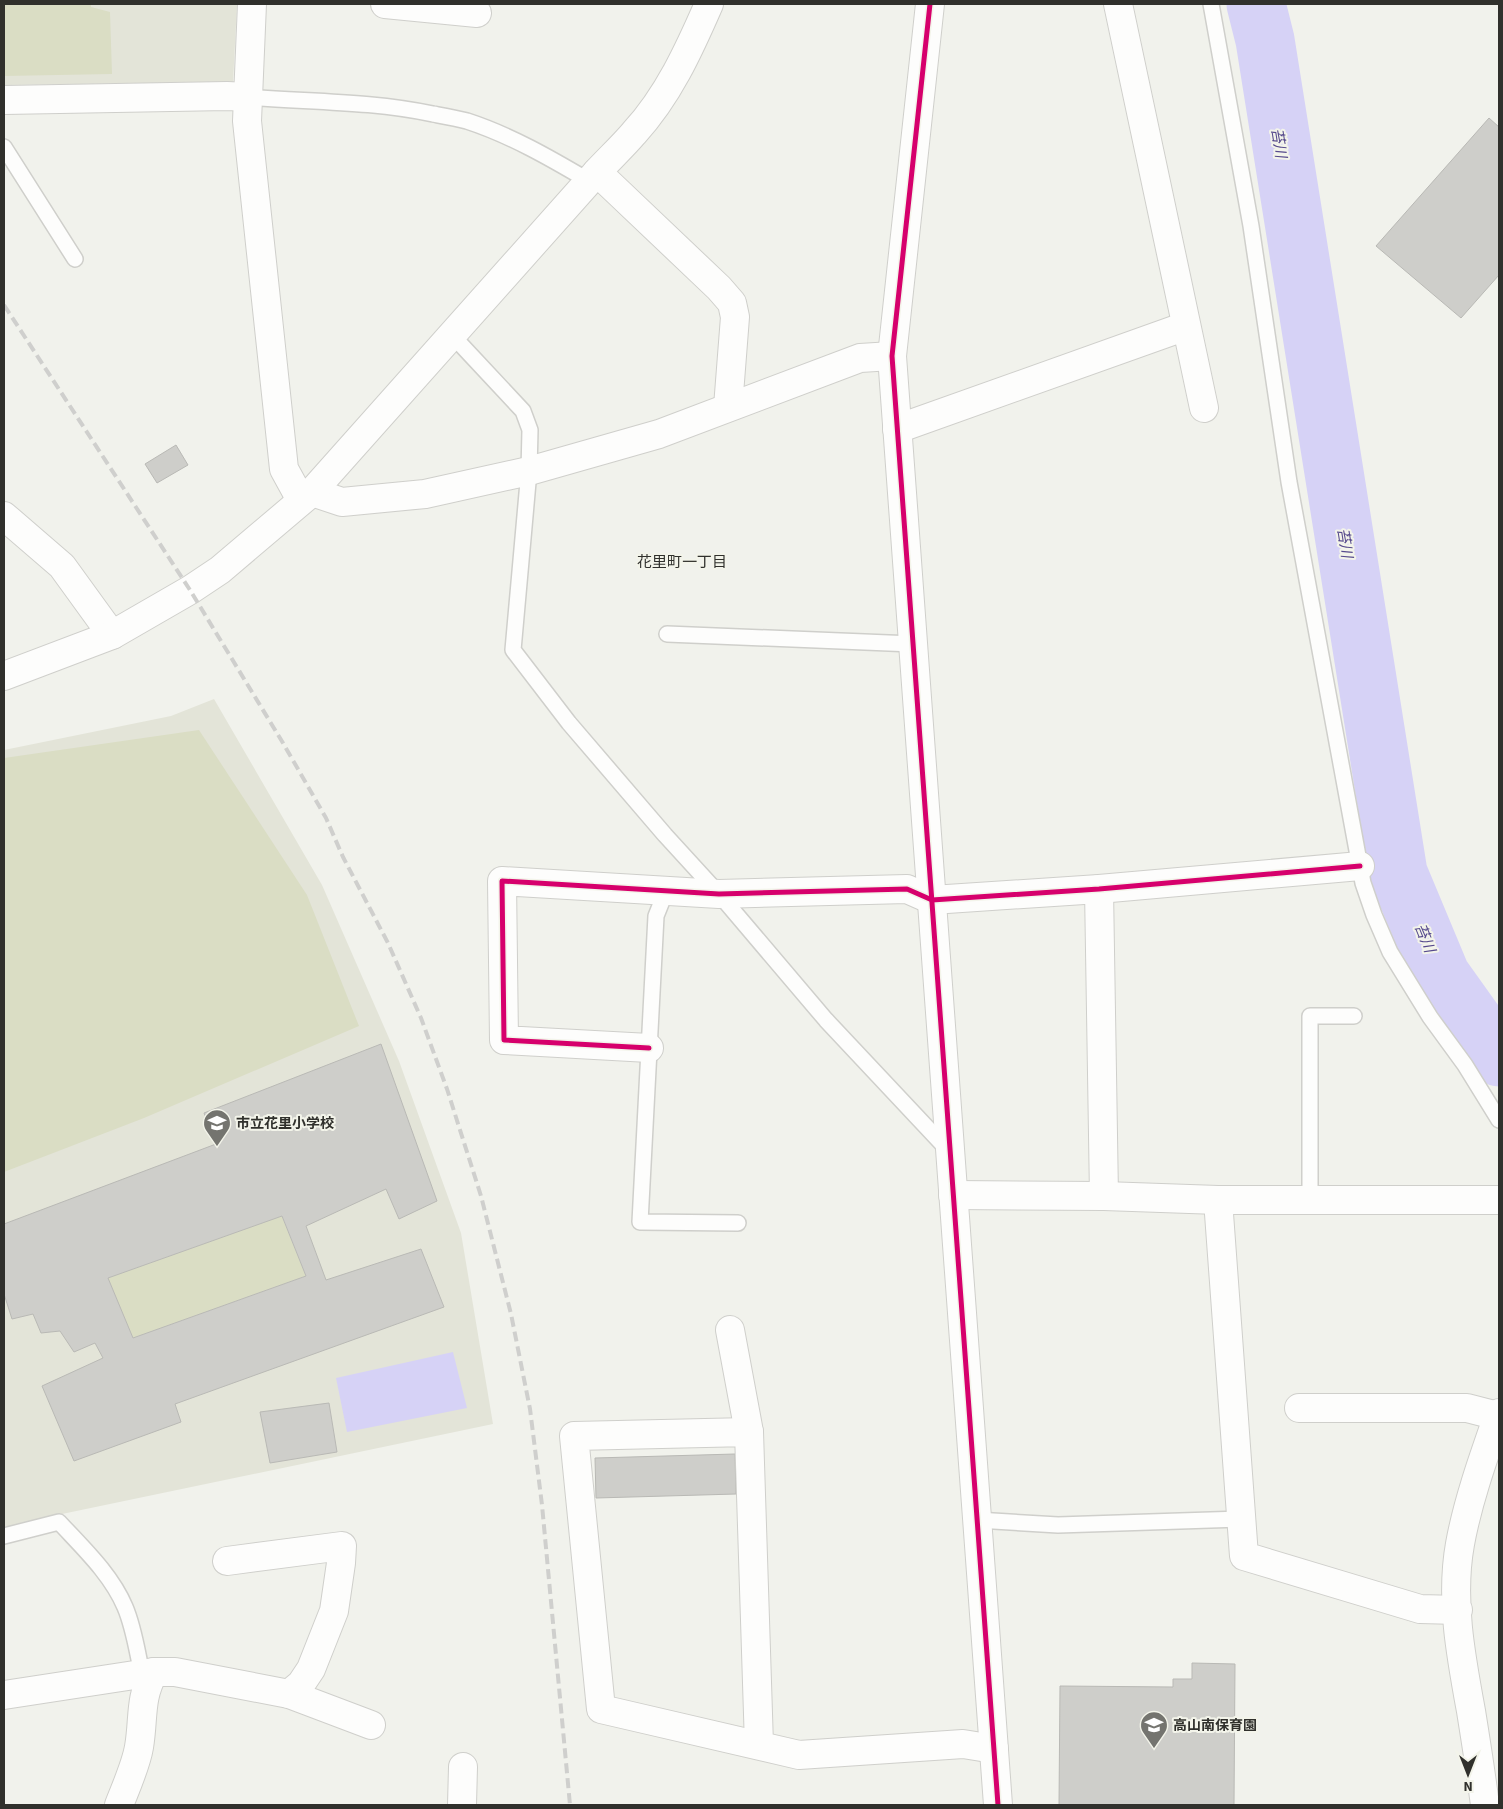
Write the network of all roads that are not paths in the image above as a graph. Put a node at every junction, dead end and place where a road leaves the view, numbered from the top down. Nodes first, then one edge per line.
1 (252, 4) edge
2 (385, 4) edge
3 (708, 4) edge
4 (930, 4) edge
5 (1118, 4) edge
6 (1211, 4) edge
7 (477, 13) dead end
8 (248, 98) junction
9 (4, 100) edge
10 (4, 147) edge
11 (593, 176) junction
12 (75, 259) dead end
13 (1186, 326) junction
14 (452, 335) junction
15 (892, 356) junction
16 (728, 407) junction
17 (1204, 408) dead end
18 (898, 429) junction
19 (529, 471) junction
20 (306, 496) junction
21 (4, 516) edge
22 (667, 634) dead end
23 (112, 635) junction
24 (913, 644) junction
25 (4, 676) edge
26 (1360, 866) junction
27 (1099, 889) junction
28 (666, 890) junction
29 (720, 894) junction
30 (932, 900) junction
31 (1354, 1016) dead end
32 (649, 1048) junction
33 (1499, 1120) edge
34 (950, 1152) junction
35 (953, 1195) junction
36 (1104, 1196) junction
37 (1218, 1200) junction
38 (1310, 1200) junction
39 (1499, 1200) edge
40 (738, 1223) dead end
41 (730, 1330) dead end
42 (1299, 1408) dead end
43 (1499, 1415) edge
44 (748, 1432) junction
45 (1241, 1519) junction
46 (977, 1520) junction
47 (4, 1536) edge
48 (227, 1561) dead end
49 (1458, 1610) junction
50 (148, 1673) junction
51 (289, 1694) junction
52 (4, 1695) edge
53 (371, 1726) dead end
54 (759, 1745) junction
55 (994, 1749) junction
56 (462, 1767) dead end
57 (120, 1805) edge
58 (462, 1805) edge
59 (998, 1805) edge
60 (1486, 1805) edge

1 - 8 street
2 - 7 street
3 - 11 street
4 - 15 street
5 - 13 street
6 - 26 lane
8 - 9 street
8 - 11 lane
8 - 20 street
10 - 12 lane
11 - 14 street
11 - 16 street
13 - 17 street
13 - 18 street
14 - 19 lane
14 - 20 street
15 - 16 street
15 - 18 street
16 - 19 street
18 - 24 street
19 - 20 street
19 - 29 lane
20 - 23 street
21 - 23 street
22 - 24 lane
23 - 25 street
24 - 30 street
26 - 27 street
26 - 33 lane
27 - 30 street
27 - 36 street
28 - 29 street
28 - 32 lane
28 - 32 street
29 - 30 street
29 - 34 lane
30 - 34 street
31 - 38 lane
32 - 40 lane
34 - 35 street
35 - 36 street
35 - 46 street
36 - 37 street
37 - 38 street
37 - 45 street
38 - 39 street
41 - 44 street
42 - 43 street
43 - 49 street
44 - 54 street
44 - 54 street
45 - 46 lane
45 - 49 street
46 - 55 street
47 - 50 lane
48 - 51 street
49 - 60 street
50 - 51 street
50 - 52 street
50 - 57 street
51 - 53 street
54 - 55 street
55 - 59 street
56 - 58 street

